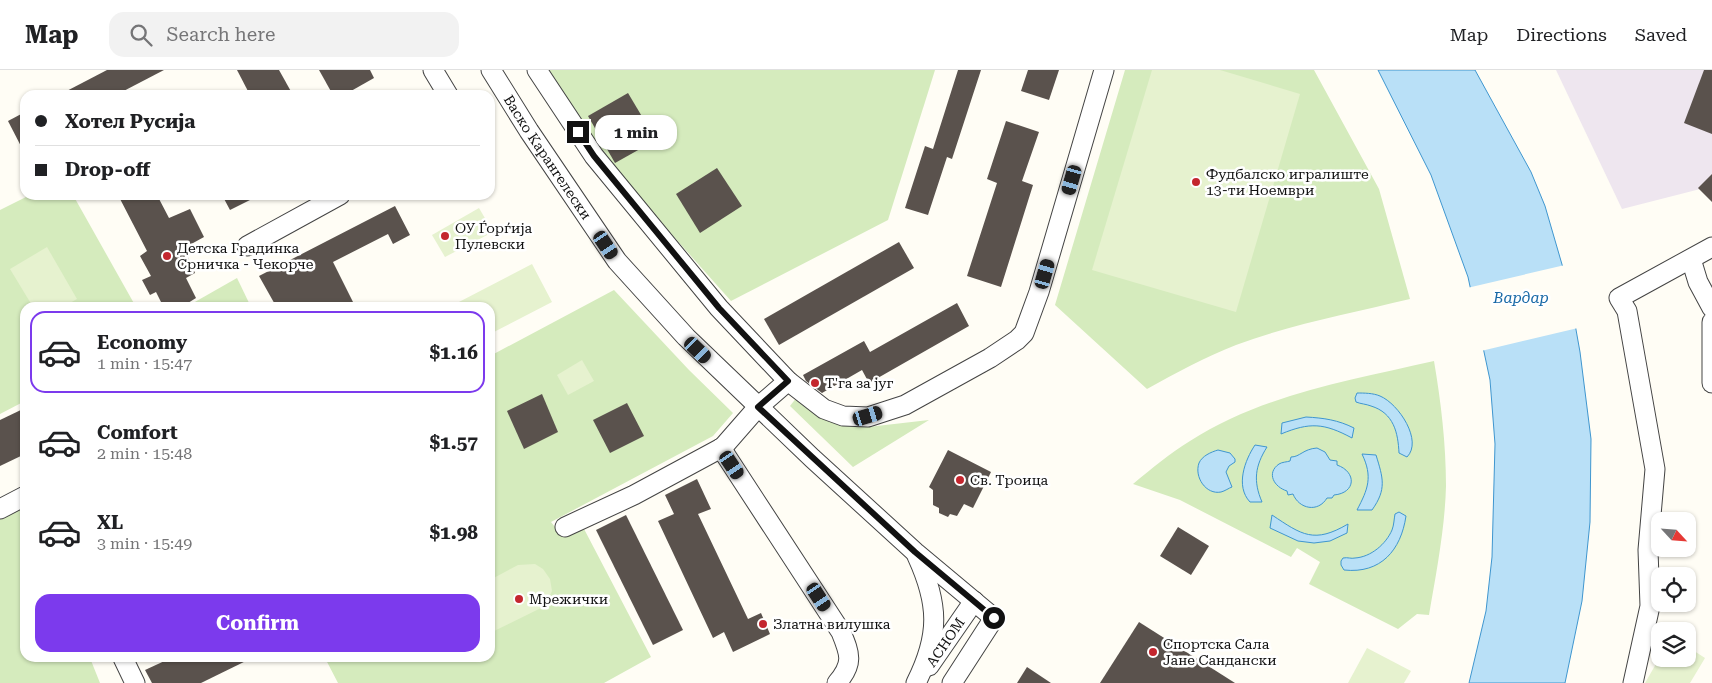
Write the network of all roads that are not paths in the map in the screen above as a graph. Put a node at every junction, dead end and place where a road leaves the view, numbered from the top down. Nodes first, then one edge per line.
1 (433, 70) edge
2 (490, 70) edge
3 (538, 70) edge
4 (1104, 70) edge
5 (445, 90) edge
6 (331, 200) edge
7 (247, 246) dead end
8 (1712, 247) edge
9 (1691, 259) junction
10 (1712, 308) edge
11 (1712, 322) edge
12 (788, 381) junction
13 (1712, 383) edge
14 (758, 407) junction
15 (721, 448) junction
16 (20, 499) edge
17 (0, 509) edge
18 (565, 527) dead end
19 (915, 552) junction
20 (974, 602) junction
21 (994, 618) joint
22 (125, 662) edge
23 (135, 683) edge
24 (837, 683) edge
25 (916, 683) edge
26 (952, 683) edge
27 (1633, 683) edge

1 - 5 street
2 - 14 street, Васко Карангелески
3 - 12 street
4 - 12 street
6 - 7 street
8 - 9 street
9 - 10 street
9 - 27 street
11 - 13 street
12 - 14 street
14 - 15 street
14 - 19 street, Васко Карангелески
15 - 18 street
15 - 24 street
16 - 17 street
19 - 20 street, Васко Карангелески
19 - 25 street
20 - 21 street, Васко Карангелески
20 - 25 street, АСНОМ
21 - 26 street, АСНОМ
22 - 23 street

